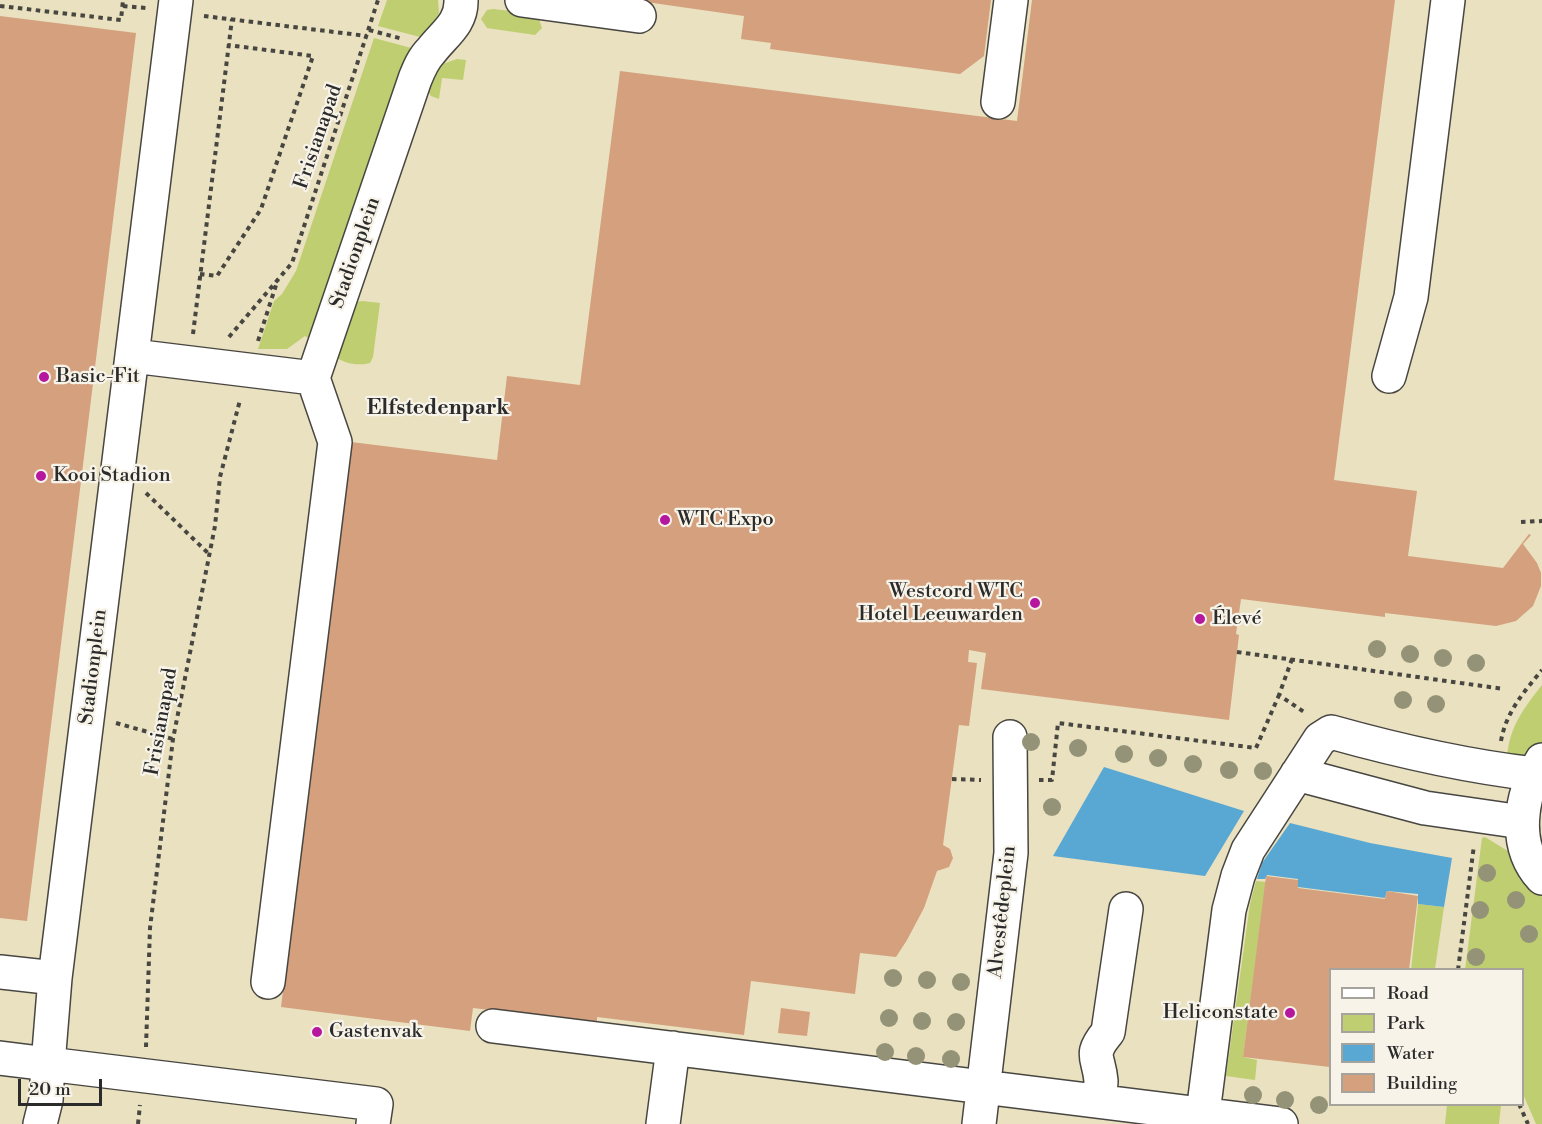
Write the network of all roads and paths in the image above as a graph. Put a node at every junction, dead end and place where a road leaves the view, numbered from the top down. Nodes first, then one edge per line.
1 (123, 0) edge
2 (378, 0) edge
3 (461, 0) edge
4 (524, 0) edge
5 (1011, 0) edge
6 (1448, 0) edge
7 (0, 6) edge
8 (175, 6) edge
9 (639, 16) dead end
10 (232, 19) junction
11 (369, 30) junction
12 (389, 35) dead end
13 (367, 36) junction
14 (228, 45) junction
15 (998, 102) dead end
16 (200, 274) junction
17 (278, 279) junction
18 (258, 339) dead end
19 (132, 357) junction
20 (197, 365) junction
21 (1389, 376) dead end
22 (314, 378) junction
23 (239, 404) dead end
24 (116, 489) junction
25 (1542, 521) edge
26 (1521, 522) dead end
27 (210, 554) junction
28 (1237, 652) dead end
29 (1292, 659) junction
30 (1504, 689) dead end
31 (1279, 695) junction
32 (87, 720) junction
33 (1332, 732) junction
34 (1011, 737) dead end
35 (173, 739) junction
36 (1538, 767) edge
37 (1297, 774) junction
38 (952, 779) dead end
39 (1010, 781) junction
40 (1532, 823) edge
41 (1542, 878) edge
42 (1126, 909) dead end
43 (0, 972) edge
44 (55, 978) junction
45 (268, 982) dead end
46 (493, 1026) dead end
47 (673, 1048) junction
48 (146, 1049) dead end
49 (0, 1058) edge
50 (48, 1064) junction
51 (984, 1087) junction
52 (1099, 1091) junction
53 (1520, 1106) edge
54 (1203, 1113) junction
55 (139, 1117) dead end
56 (40, 1124) edge
57 (138, 1124) edge
58 (373, 1124) edge
59 (663, 1124) edge
60 (979, 1124) edge
61 (1281, 1124) edge
62 (1528, 1124) edge

1 - 7 path
2 - 11 path, Frisianapad
3 - 22 street, Stadionplein
4 - 9 street
5 - 15 street
6 - 21 street
8 - 10 path
8 - 19 street, Stadionplein
10 - 13 path
10 - 14 path
11 - 12 path
11 - 13 path, Frisianapad
13 - 17 path, Frisianapad
14 - 16 path
14 - 16 path
16 - 20 path
17 - 18 path, Frisianapad
17 - 20 path, Frisianapad
19 - 20 street
19 - 24 street, Stadionplein
20 - 22 street
22 - 45 street
23 - 27 path, Frisianapad
24 - 27 path
24 - 32 street, Stadionplein
25 - 26 path
27 - 35 path, Frisianapad
28 - 29 path
29 - 30 path
29 - 31 path
31 - 33 path
31 - 39 path
32 - 35 path
32 - 44 street, Stadionplein
33 - 36 street
33 - 37 street
34 - 39 street, Alvestêdeplein
35 - 48 path, Frisianapad
36 - 40 street
37 - 40 street
37 - 54 street
38 - 39 path
39 - 51 street, Alvestêdeplein
40 - 41 street
42 - 52 street
43 - 44 street
44 - 50 street, Stadionplein
46 - 47 street
47 - 51 street
47 - 59 street
49 - 50 street
50 - 56 street, Stadionplein
50 - 58 street
51 - 52 street
51 - 60 street, Alvestêdeplein
52 - 54 street
53 - 62 path
54 - 61 street
55 - 57 path

